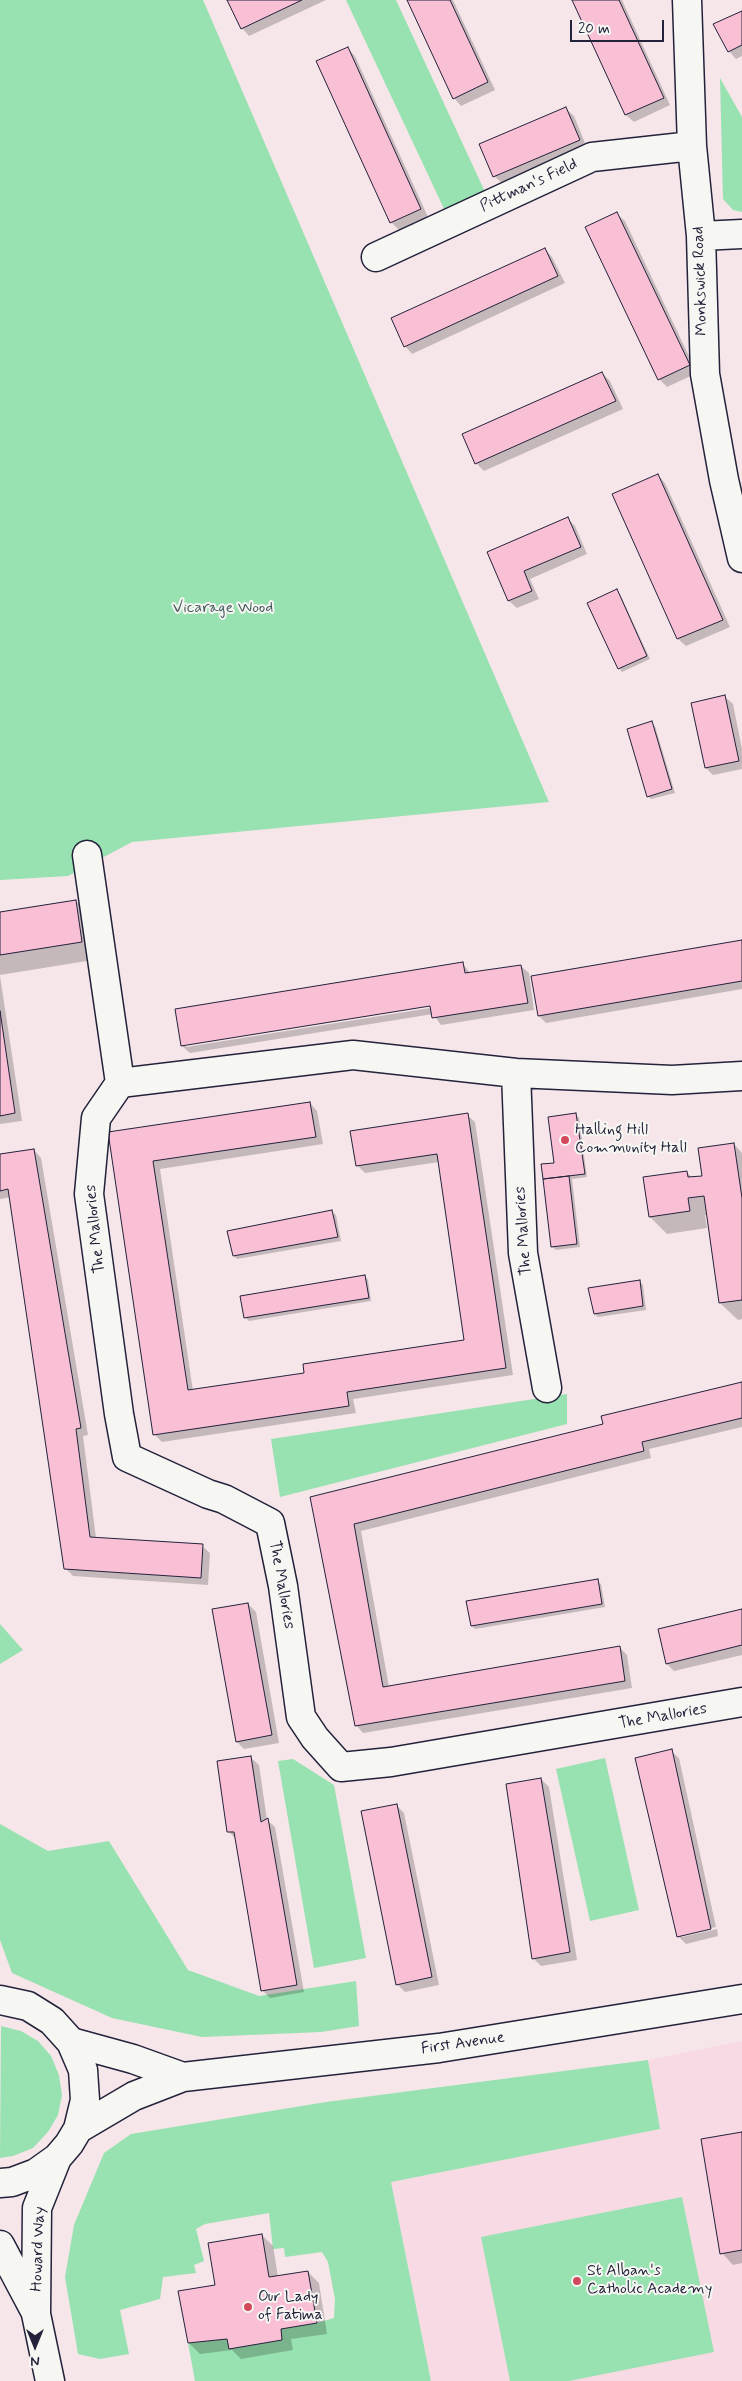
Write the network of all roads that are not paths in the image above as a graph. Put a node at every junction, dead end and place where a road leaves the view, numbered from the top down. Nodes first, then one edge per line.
1 (687, 0) edge
2 (692, 146) junction
3 (742, 234) edge
4 (701, 236) junction
5 (376, 257) dead end
6 (733, 479) edge
7 (742, 558) edge
8 (87, 856) dead end
9 (516, 1073) junction
10 (742, 1076) edge
11 (120, 1082) junction
12 (547, 1388) dead end
13 (742, 1702) edge
14 (742, 1999) edge
15 (0, 2000) edge
16 (71, 2042) junction
17 (183, 2077) junction
18 (78, 2129) junction
19 (57, 2158) junction
20 (0, 2183) edge
21 (0, 2244) edge
22 (36, 2314) junction
23 (50, 2381) edge

1 - 2 street, Monkswick Road
2 - 4 street, Monkswick Road
2 - 5 street, Pittman's Field
3 - 4 street
4 - 6 street, Monkswick Road
6 - 7 street, Monkswick Road
8 - 11 street
9 - 10 street
9 - 11 street
9 - 12 street, The Mallories
11 - 13 street, The Mallories
14 - 17 street, First Avenue
15 - 16 street
16 - 17 street, First Avenue
16 - 18 street
17 - 18 street, First Avenue
18 - 19 street
19 - 20 street
19 - 22 street, Howard Way
21 - 22 street, Howard Way
22 - 23 street, Howard Way

